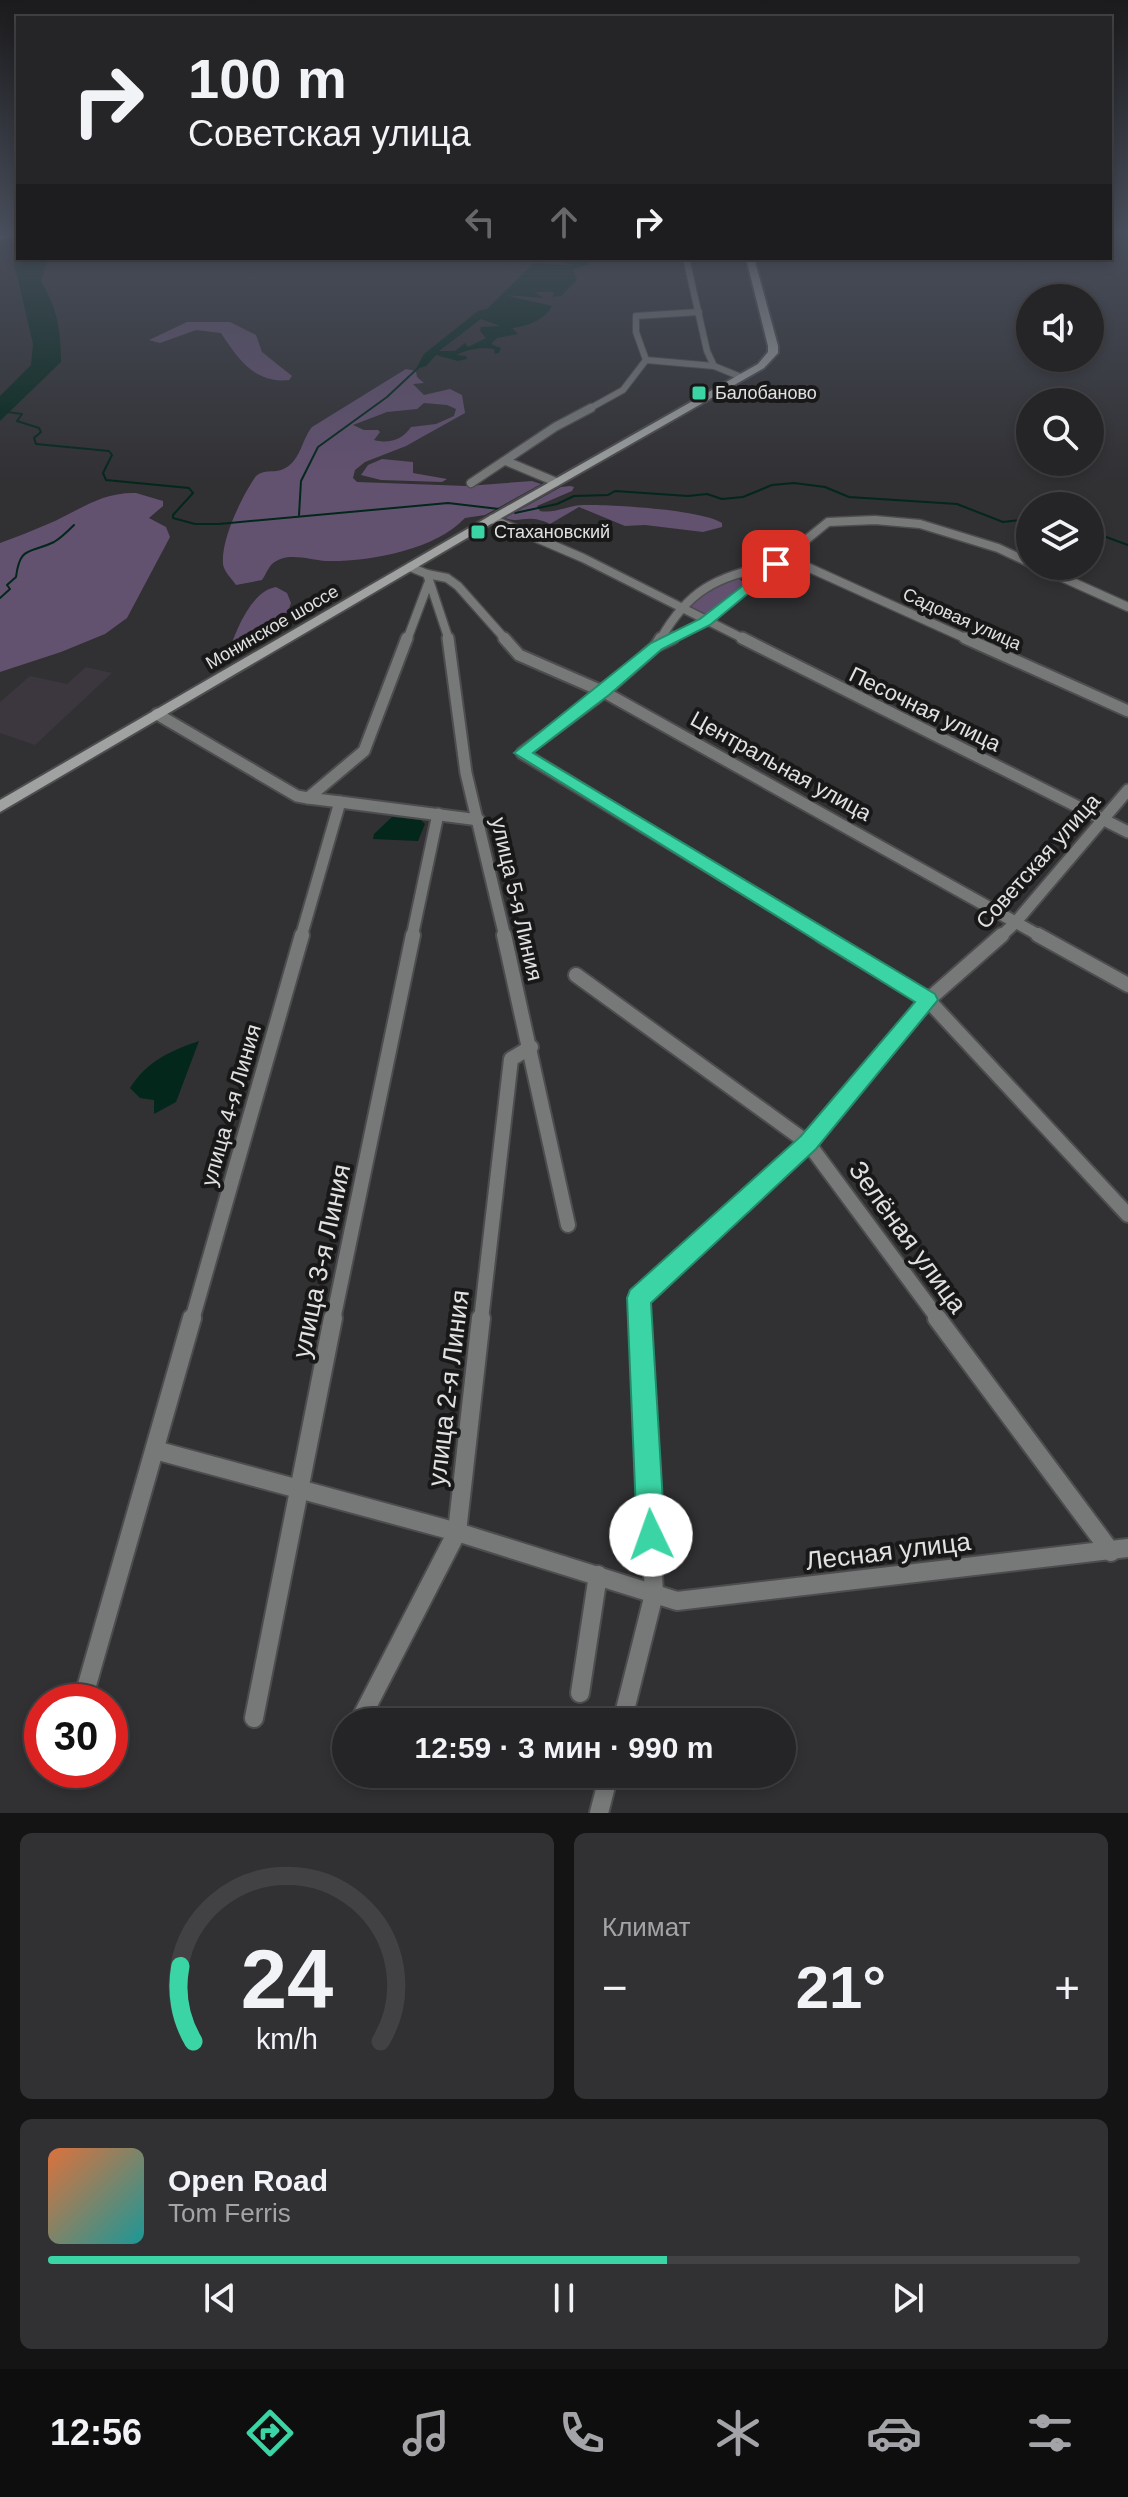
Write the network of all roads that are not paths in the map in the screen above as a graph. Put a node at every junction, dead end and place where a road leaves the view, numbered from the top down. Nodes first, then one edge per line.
1 (658, 315) edge
2 (700, 315) edge
3 (764, 315) edge
4 (646, 360) junction
5 (714, 366) junction
6 (741, 377) junction
7 (506, 461) junction
8 (559, 480) junction
9 (471, 483) dead end
10 (492, 519) junction
11 (1016, 556) edge
12 (780, 560) junction
13 (410, 567) junction
14 (427, 579) junction
15 (1068, 580) edge
16 (680, 606) junction
17 (1128, 607) edge
18 (705, 622) junction
19 (656, 646) junction
20 (604, 692) junction
21 (1128, 711) edge
22 (157, 714) junction
23 (1128, 790) edge
24 (308, 798) junction
25 (340, 802) junction
26 (0, 807) edge
27 (438, 814) junction
28 (479, 820) junction
29 (1104, 820) junction
30 (1128, 832) edge
31 (1015, 923) junction
32 (576, 975) dead end
33 (1128, 985) edge
34 (928, 1000) junction
35 (531, 1047) junction
36 (808, 1143) junction
37 (1128, 1215) edge
38 (568, 1225) dead end
39 (155, 1450) junction
40 (298, 1487) junction
41 (457, 1532) junction
42 (1119, 1550) edge
43 (598, 1575) junction
44 (654, 1594) junction
45 (87, 1684) edge
46 (580, 1693) dead end
47 (366, 1708) edge
48 (626, 1708) edge
49 (254, 1718) dead end
50 (605, 1788) edge
51 (599, 1813) edge

1 - 4 street
2 - 5 street
3 - 6 main road, Монинское шоссе
4 - 5 street
4 - 7 street
5 - 6 street
6 - 8 main road, Монинское шоссе
7 - 8 street
7 - 9 street
8 - 10 main road, Монинское шоссе
10 - 13 main road, Монинское шоссе
10 - 16 street
11 - 12 street
12 - 16 street
12 - 18 street
12 - 21 street, Садовая улица
13 - 14 street, Центральная улица
13 - 22 main road, Монинское шоссе
14 - 20 street, Центральная улица
14 - 24 street
14 - 28 street, улица 5-я Линия
15 - 17 street
16 - 18 street, Песочная улица
16 - 19 street
18 - 19 street
18 - 29 street, Песочная улица
19 - 20 street
20 - 31 street, Центральная улица
20 - 34 street
22 - 24 street
22 - 26 main road, Монинское шоссе
23 - 29 street, Советская улица
24 - 25 street
25 - 27 street
25 - 39 street, улица 4-я Линия
27 - 28 street
27 - 40 street, улица 3-я Линия
28 - 35 street, улица 5-я Линия
29 - 30 street, Песочная улица
29 - 31 street, Советская улица
31 - 33 street, Центральная улица
31 - 34 street, Советская улица
32 - 36 street, Зелёная улица
34 - 36 street, Советская улица
34 - 37 street
35 - 38 street, улица 5-я Линия
35 - 41 street, улица 2-я Линия
36 - 42 street, Зелёная улица
36 - 44 street, Советская улица
39 - 40 street, Лесная улица
39 - 45 street, улица 4-я Линия
40 - 41 street, Лесная улица
40 - 49 street, улица 3-я Линия
41 - 43 street, Лесная улица
41 - 47 street, улица 2-я Линия
42 - 44 street, Лесная улица
43 - 44 street, Лесная улица
43 - 46 street
44 - 48 street
50 - 51 street

